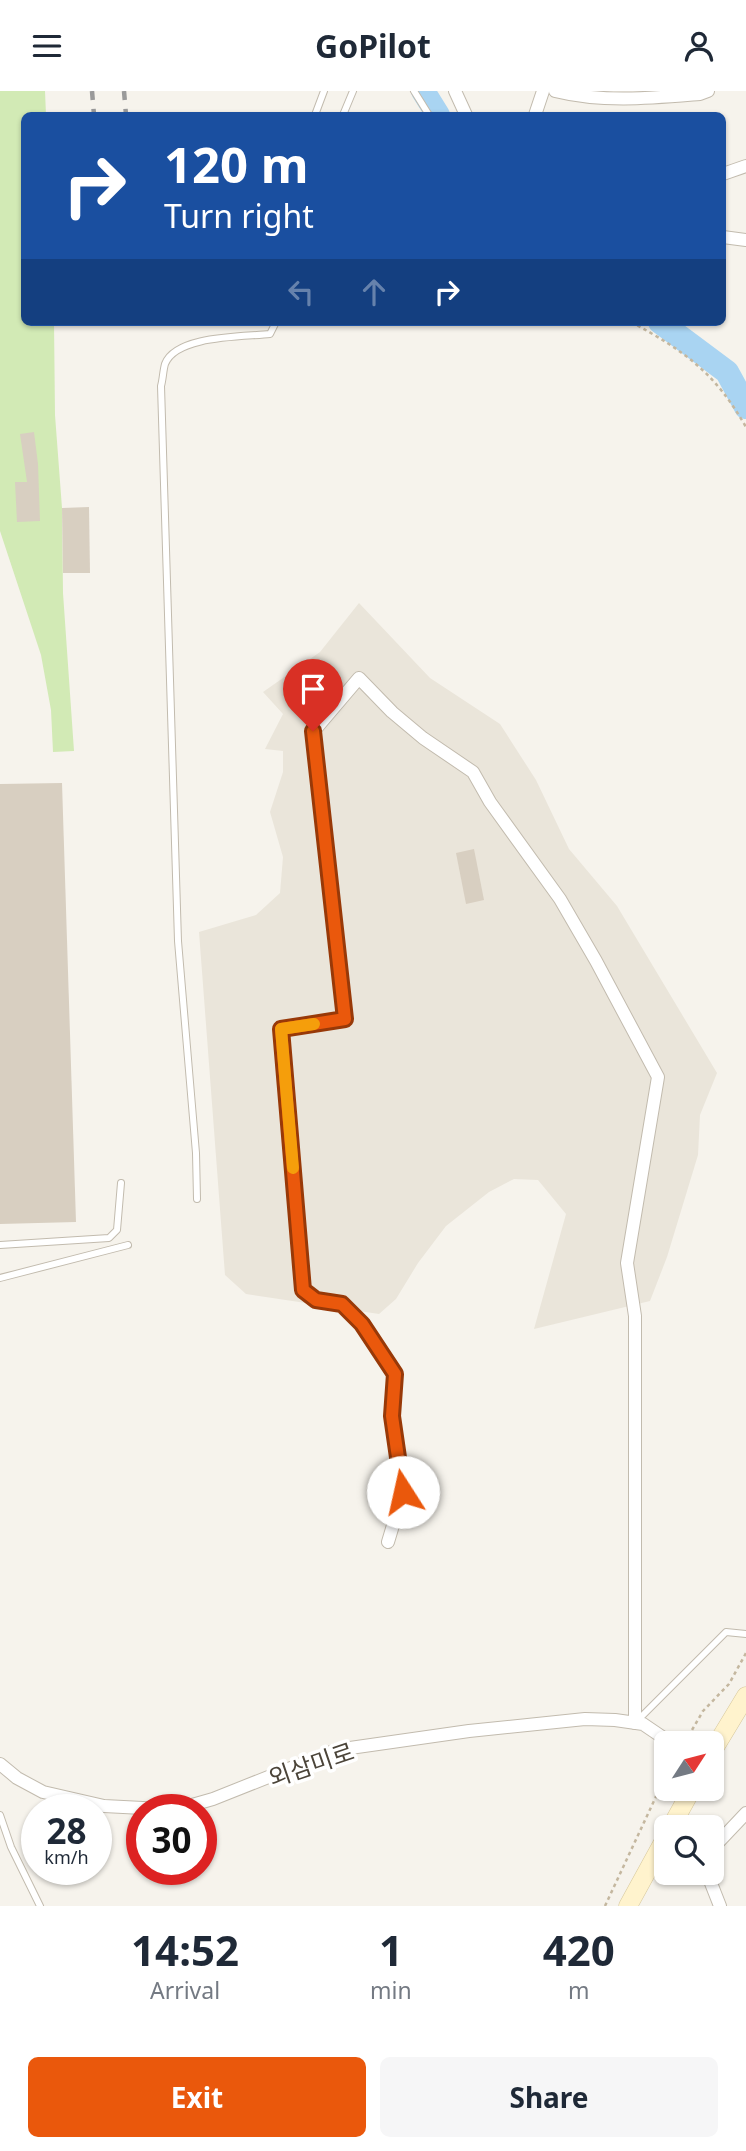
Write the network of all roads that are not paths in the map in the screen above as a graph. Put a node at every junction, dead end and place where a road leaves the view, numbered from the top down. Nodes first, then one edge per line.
1 (324, 91) edge
2 (354, 91) edge
3 (414, 91) edge
4 (455, 91) edge
5 (543, 91) edge
6 (555, 91) edge
7 (708, 91) edge
8 (315, 112) edge
9 (344, 112) edge
10 (427, 112) edge
11 (465, 112) edge
12 (536, 112) edge
13 (746, 166) edge
14 (726, 173) edge
15 (726, 237) edge
16 (746, 240) edge
17 (274, 326) edge
18 (121, 1183) dead end
19 (197, 1199) dead end
20 (0, 1245) edge
21 (128, 1245) dead end
22 (0, 1279) edge
23 (388, 1542) dead end
24 (746, 1634) edge
25 (746, 1696) edge
26 (635, 1723) junction
27 (654, 1731) edge
28 (724, 1732) edge
29 (0, 1763) edge
30 (746, 1814) edge
31 (0, 1815) edge
32 (724, 1837) edge
33 (654, 1859) edge
34 (712, 1885) edge
35 (40, 1906) edge
36 (628, 1906) edge
37 (720, 1906) edge

1 - 8 lane
2 - 9 lane
3 - 10 lane
4 - 11 street
5 - 12 street
6 - 7 street
13 - 14 street
15 - 16 street
17 - 19 lane
18 - 20 lane
21 - 22 lane
23 - 26 street
24 - 26 lane
25 - 28 street
26 - 27 street, 외삼미로
26 - 29 street, 외삼미로
30 - 32 street
31 - 35 lane
33 - 36 street
34 - 37 street

